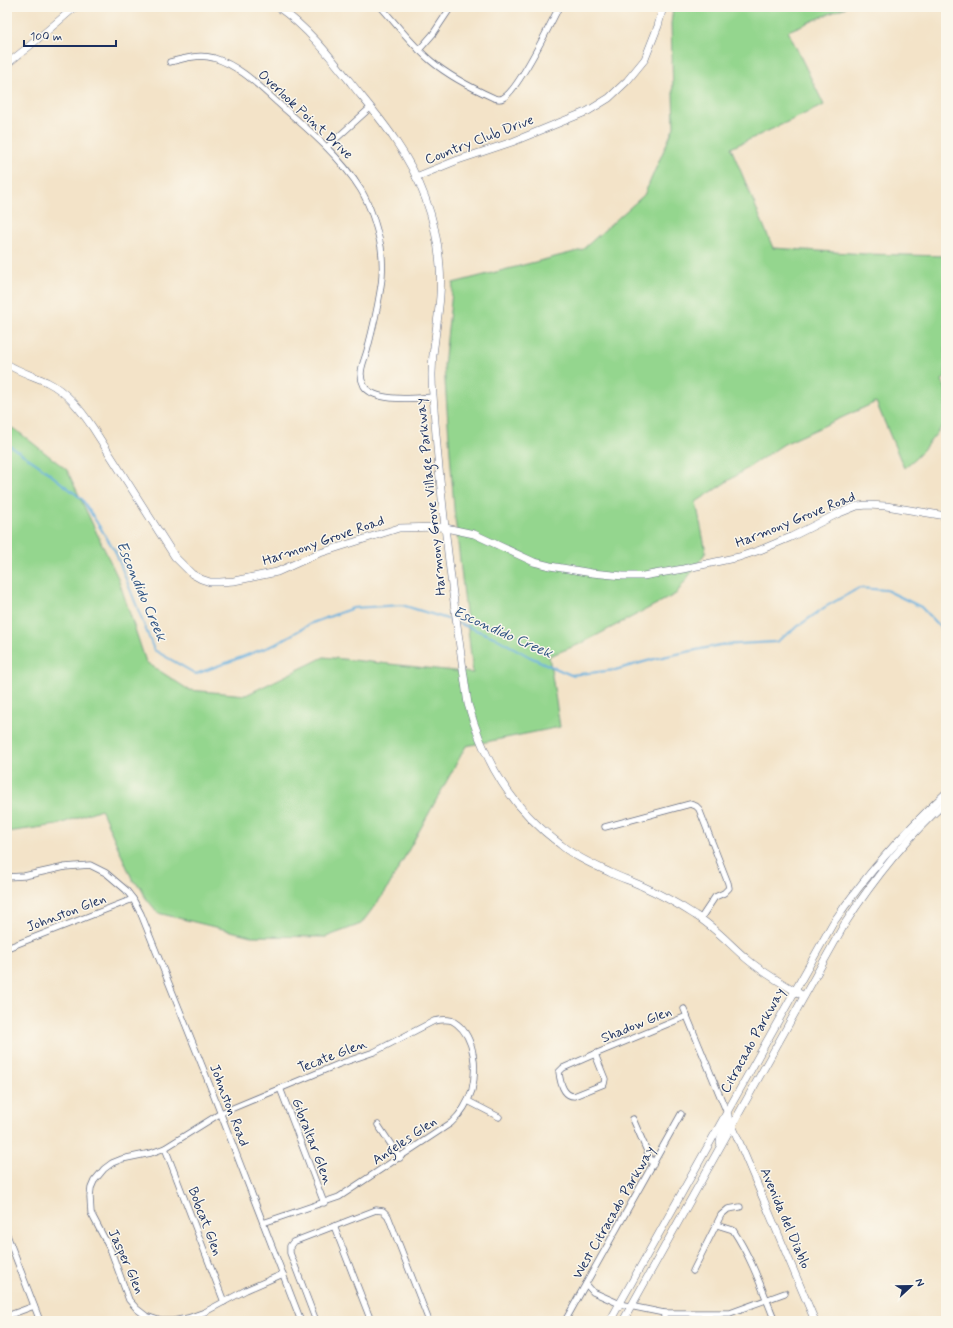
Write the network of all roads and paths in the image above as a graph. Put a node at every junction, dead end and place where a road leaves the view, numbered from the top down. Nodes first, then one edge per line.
1 (75, 7) edge
2 (278, 7) edge
3 (381, 7) edge
4 (451, 7) edge
5 (559, 7) edge
6 (663, 7) edge
7 (419, 50) junction
8 (170, 62) dead end
9 (7, 64) edge
10 (370, 108) junction
11 (327, 147) junction
12 (416, 177) junction
13 (7, 364) edge
14 (433, 397) junction
15 (946, 516) edge
16 (445, 528) junction
17 (946, 793) edge
18 (946, 802) edge
19 (605, 827) dead end
20 (912, 831) junction
21 (7, 877) edge
22 (133, 899) junction
23 (701, 918) junction
24 (7, 948) edge
25 (794, 991) junction
26 (804, 996) junction
27 (684, 1009) dead end
28 (687, 1016) junction
29 (451, 1020) joint
30 (595, 1054) junction
31 (280, 1088) junction
32 (468, 1101) junction
33 (221, 1113) junction
34 (727, 1113) junction
35 (681, 1114) dead end
36 (499, 1117) dead end
37 (633, 1119) dead end
38 (378, 1125) dead end
39 (732, 1125) junction
40 (720, 1146) junction
41 (165, 1148) junction
42 (400, 1158) junction
43 (654, 1164) junction
44 (90, 1197) joint
45 (324, 1203) junction
46 (740, 1207) dead end
47 (263, 1224) junction
48 (717, 1225) junction
49 (334, 1226) junction
50 (7, 1235) edge
51 (693, 1271) dead end
52 (284, 1274) junction
53 (586, 1284) junction
54 (785, 1292) dead end
55 (766, 1300) junction
56 (224, 1302) junction
57 (620, 1304) junction
58 (34, 1306) junction
59 (631, 1306) junction
60 (664, 1313) junction
61 (716, 1314) junction
62 (7, 1316) edge
63 (40, 1321) edge
64 (160, 1321) edge
65 (301, 1321) edge
66 (316, 1321) edge
67 (371, 1321) edge
68 (429, 1321) edge
69 (565, 1321) edge
70 (610, 1321) edge
71 (623, 1321) edge
72 (664, 1321) edge
73 (719, 1321) edge
74 (775, 1321) edge
75 (816, 1321) edge

1 - 9 main road
2 - 10 main road, Country Club Drive
3 - 7 street
4 - 7 street
5 - 7 street
6 - 12 main road, Country Club Drive
8 - 11 street, Overlook Point Drive
10 - 11 street
10 - 12 main road, Country Club Drive
11 - 14 street, Overlook Point Drive
12 - 14 main road, Harmony Grove Village Parkway
13 - 16 main road, Harmony Grove Road
14 - 16 main road, Harmony Grove Village Parkway
15 - 16 main road, Harmony Grove Road
16 - 23 main road, Harmony Grove Village Parkway
17 - 20 main road, Citracado Parkway
18 - 20 main road, Citracado Parkway
19 - 23 street
20 - 25 main road, Citracado Parkway
20 - 26 main road, Citracado Parkway
21 - 22 street, Johnston Road
22 - 24 street, Johnston Glen
22 - 33 street, Johnston Road
23 - 25 main road, Harmony Grove Village Parkway
25 - 26 main road, Harmony Grove Village Parkway
25 - 34 main road, Citracado Parkway
26 - 39 main road, Citracado Parkway
27 - 28 street
28 - 30 street, Shadow Glen
28 - 34 street
29 - 31 street, Tecate Glen
29 - 32 street, Angeles Glen
30 - 30 street, Shadow Glen
31 - 33 street, Tecate Glen
31 - 45 street, Gibraltar Glen
32 - 36 street
32 - 42 street, Angeles Glen
33 - 41 street, Tecate Glen
33 - 47 street, Johnston Road
34 - 40 main road
34 - 57 main road, Citracado Parkway
35 - 43 street, West Citracado Parkway
37 - 43 street
38 - 42 street
39 - 40 main road, Citracado Parkway
39 - 75 main road, Avenida del Diablo
40 - 59 main road, Citracado Parkway
41 - 44 street, Tecate Glen
41 - 56 street, Bobcat Glen
42 - 45 street, Angeles Glen
43 - 53 street, West Citracado Parkway
44 - 64 street, Jasper Glen
45 - 47 street, Angeles Glen
46 - 48 street
47 - 52 street, Johnston Road
48 - 51 street
48 - 55 street
49 - 66 street
49 - 67 street
49 - 68 street
50 - 58 street
52 - 56 street
52 - 65 street, Johnston Road
53 - 57 street
53 - 69 street, West Citracado Parkway
54 - 55 street
55 - 61 street
55 - 74 street
56 - 64 street
57 - 59 street
57 - 70 main road, Citracado Parkway
58 - 62 street
58 - 63 street
59 - 60 street
59 - 71 main road, Citracado Parkway
60 - 61 street
60 - 72 street
61 - 73 street

